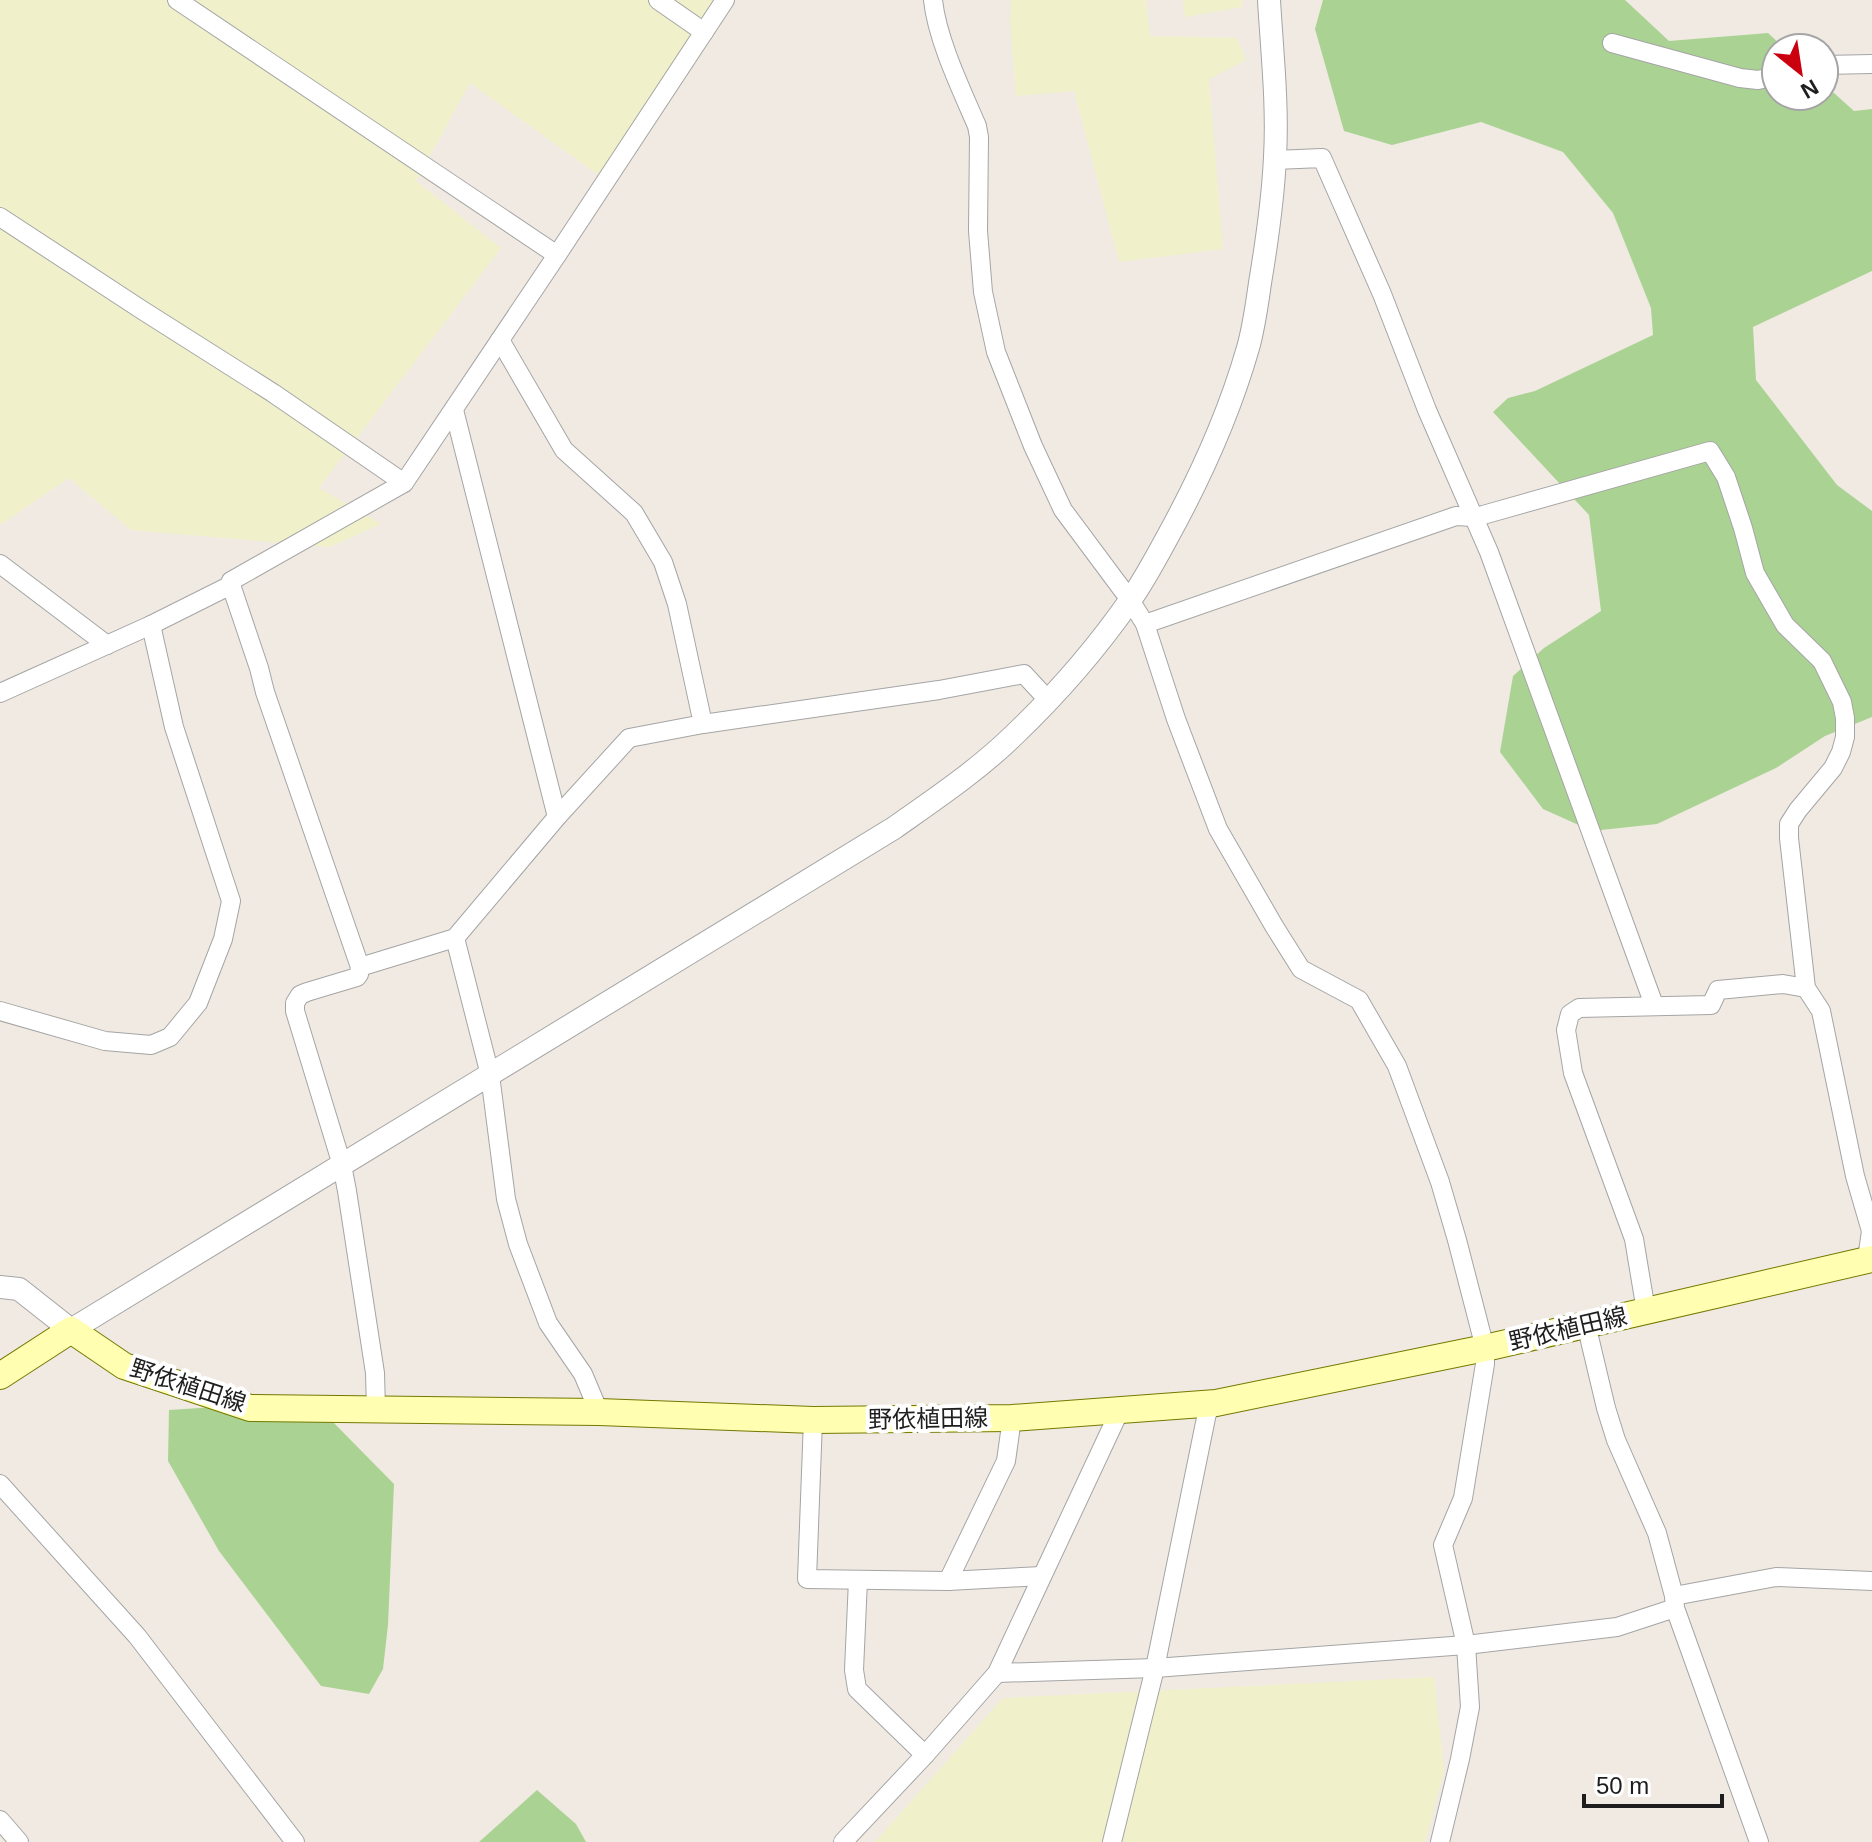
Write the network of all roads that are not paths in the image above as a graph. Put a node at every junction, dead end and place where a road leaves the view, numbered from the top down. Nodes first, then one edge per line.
1 (177, 0) edge
2 (658, 0) edge
3 (725, 0) edge
4 (933, 0) edge
5 (1269, 0) edge
6 (704, 32) junction
7 (1612, 43) dead end
8 (1872, 64) edge
9 (1840, 65) edge
10 (1760, 80) edge
11 (1275, 160) junction
12 (0, 217) edge
13 (557, 255) junction
14 (500, 340) junction
15 (454, 410) junction
16 (404, 483) junction
17 (1473, 517) junction
18 (0, 564) edge
19 (231, 585) junction
20 (1130, 600) junction
21 (1145, 624) junction
22 (151, 625) junction
23 (107, 645) junction
24 (0, 693) edge
25 (1048, 700) junction
26 (703, 724) junction
27 (557, 817) junction
28 (455, 938) junction
29 (360, 967) junction
30 (1806, 988) junction
31 (1654, 1005) junction
32 (0, 1011) edge
33 (490, 1075) junction
34 (342, 1165) junction
35 (1870, 1259) edge
36 (0, 1287) edge
37 (1646, 1311) junction
38 (1586, 1324) junction
39 (71, 1330) junction
40 (1485, 1348) junction
41 (0, 1376) edge
42 (1216, 1403) junction
43 (376, 1410) junction
44 (1120, 1410) junction
45 (599, 1412) junction
46 (1012, 1418) junction
47 (813, 1420) junction
48 (0, 1484) edge
49 (1042, 1576) junction
50 (858, 1580) junction
51 (948, 1581) junction
52 (1872, 1581) edge
53 (1674, 1602) junction
54 (1466, 1645) junction
55 (1155, 1668) junction
56 (997, 1673) junction
57 (925, 1755) junction
58 (0, 1820) edge
59 (19, 1842) edge
60 (295, 1842) edge
61 (843, 1842) edge
62 (1112, 1842) edge
63 (1440, 1842) edge
64 (1759, 1842) edge

1 - 13 street
2 - 6 street
3 - 6 street
4 - 20 street
5 - 11 street
6 - 13 street
7 - 10 street
8 - 9 street
11 - 17 street
11 - 20 street
12 - 16 street
13 - 14 street
14 - 15 street
14 - 26 street
15 - 16 street
15 - 27 street
16 - 19 street
17 - 21 street
17 - 30 street
17 - 31 street
18 - 23 street
19 - 22 street
19 - 29 street
20 - 21 street
20 - 25 street
21 - 40 street
22 - 23 street
22 - 32 street
23 - 24 street
25 - 26 street
25 - 33 street
26 - 27 street
27 - 28 street
28 - 29 street
28 - 33 street
29 - 34 street
30 - 31 street
30 - 35 street
31 - 37 street
33 - 34 street
33 - 45 street
34 - 39 street
34 - 43 street
35 - 37 main road, 野依植田線
36 - 39 street
37 - 38 main road, 野依植田線
38 - 40 main road, 野依植田線
38 - 53 street
39 - 41 main road
39 - 43 main road, 野依植田線
40 - 42 main road, 野依植田線
40 - 54 street
42 - 44 main road, 野依植田線
42 - 55 street
43 - 45 main road, 野依植田線
44 - 46 main road, 野依植田線
44 - 49 street
45 - 47 main road, 野依植田線
46 - 47 main road, 野依植田線
46 - 51 street
47 - 50 street
48 - 60 street
49 - 51 street
49 - 56 street
50 - 51 street
50 - 57 street
52 - 53 street
53 - 54 street
53 - 64 street
54 - 55 street
54 - 63 street
55 - 56 street
55 - 62 street
56 - 57 street
57 - 61 street
58 - 59 street

